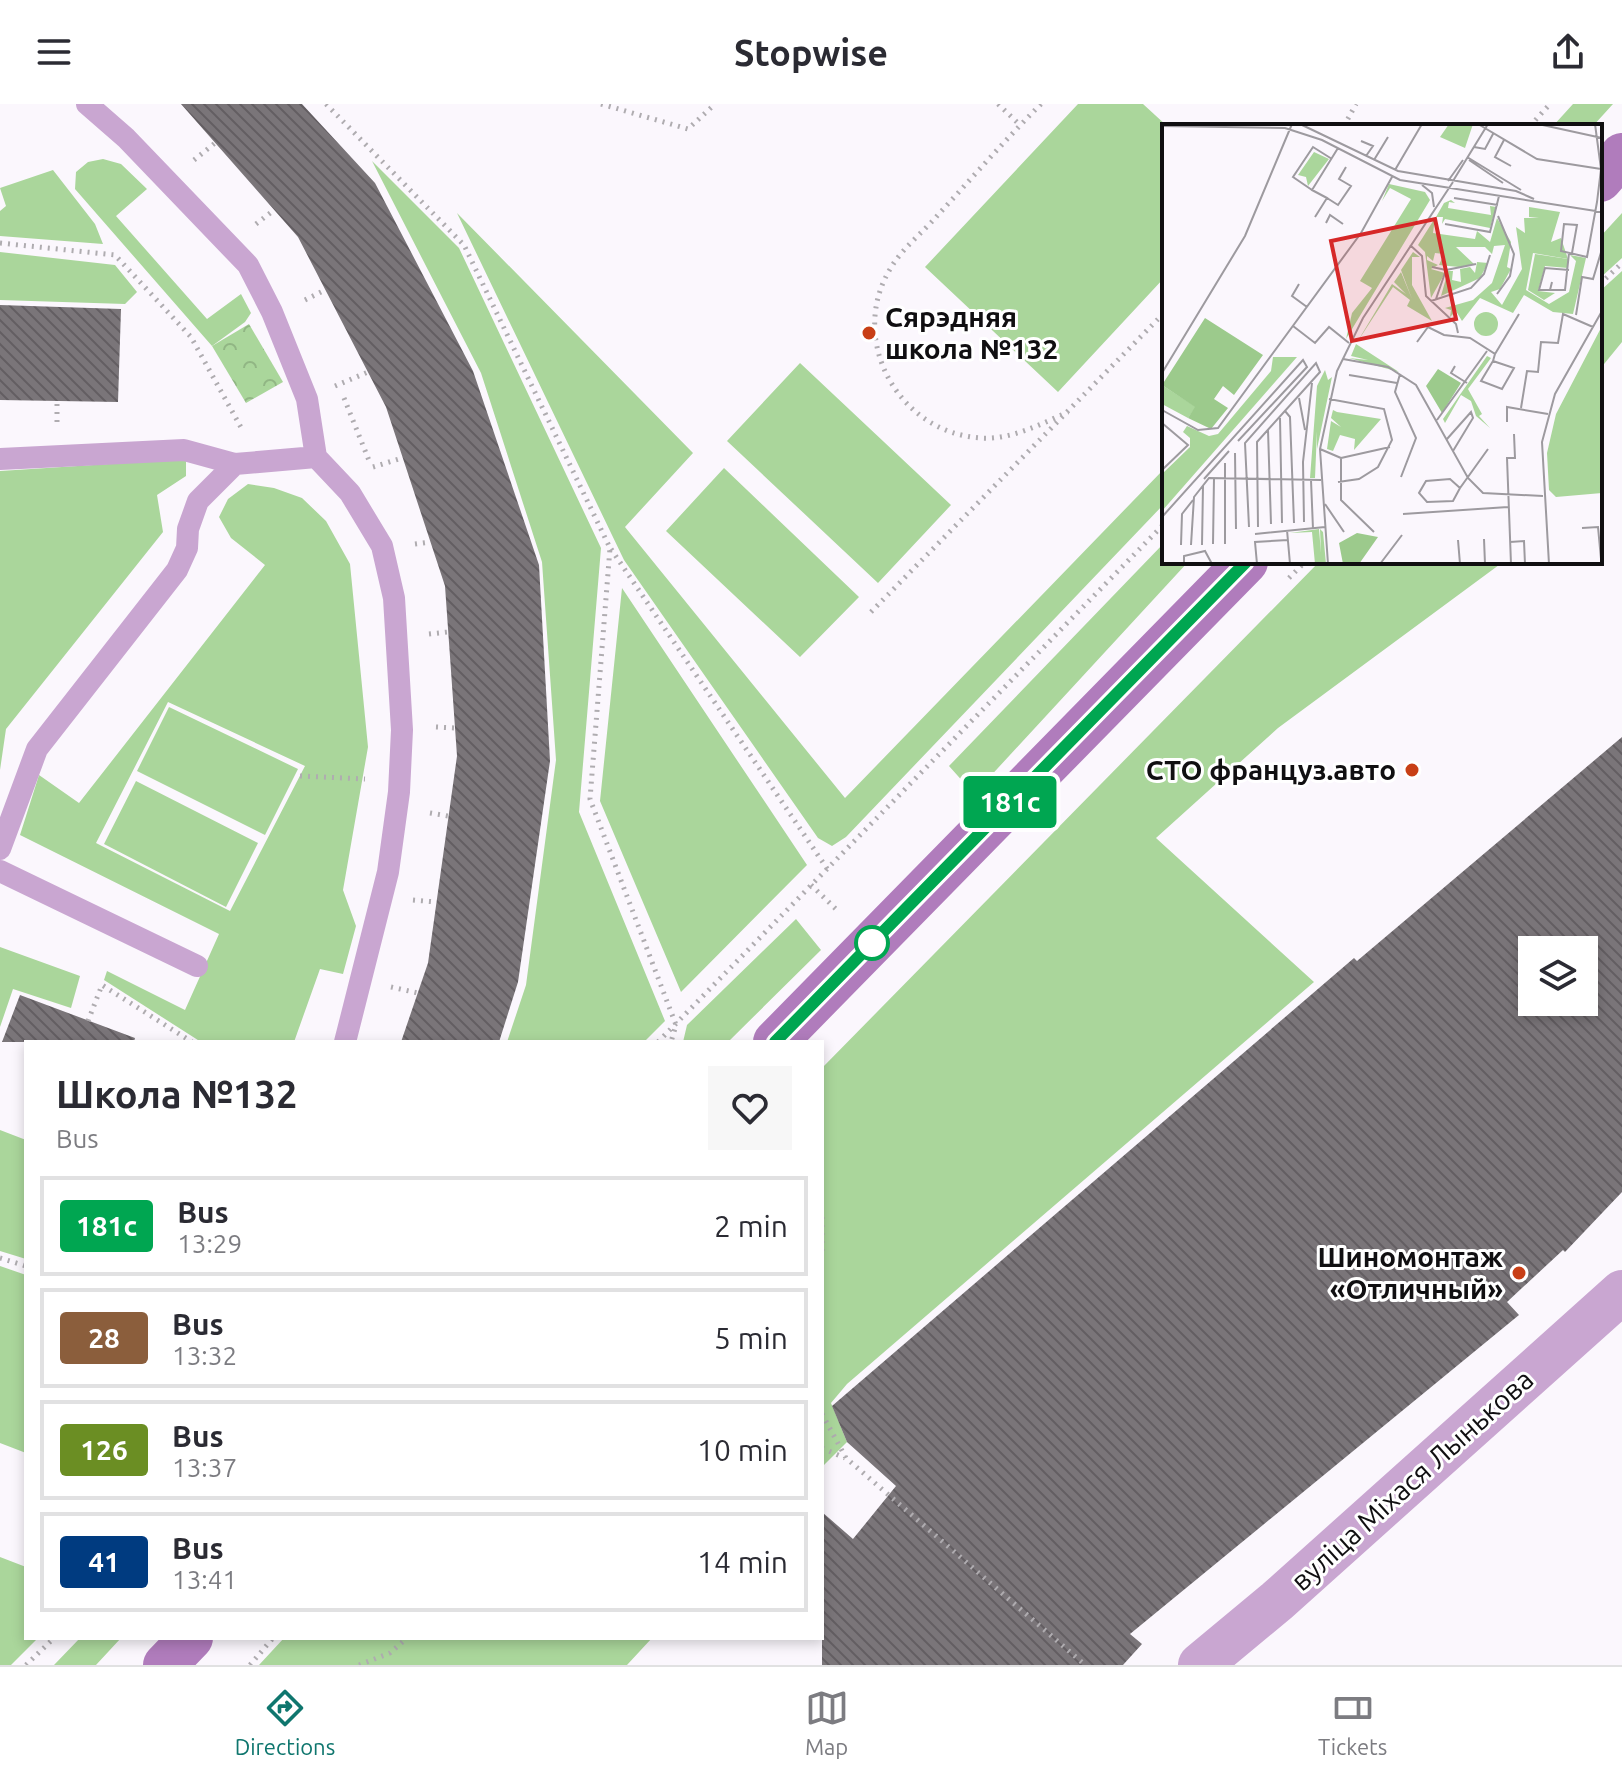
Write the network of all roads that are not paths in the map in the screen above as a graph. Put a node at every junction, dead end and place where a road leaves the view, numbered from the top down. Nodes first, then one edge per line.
1 (87, 104) edge
2 (1622, 155) edge
3 (1602, 178) edge
4 (316, 457) junction
5 (0, 459) edge
6 (235, 464) junction
7 (1244, 564) edge
8 (0, 849) edge
9 (0, 871) edge
10 (197, 966) dead end
11 (346, 1040) edge
12 (777, 1040) edge
13 (1622, 1292) edge
14 (189, 1640) edge
15 (165, 1665) edge
16 (1200, 1665) edge

1 - 4 lane
2 - 3 main road
4 - 6 lane
4 - 11 lane
5 - 6 lane
6 - 8 lane
7 - 12 main road
9 - 10 lane
13 - 16 street, вуліца Міхася Лынькова
14 - 15 main road

